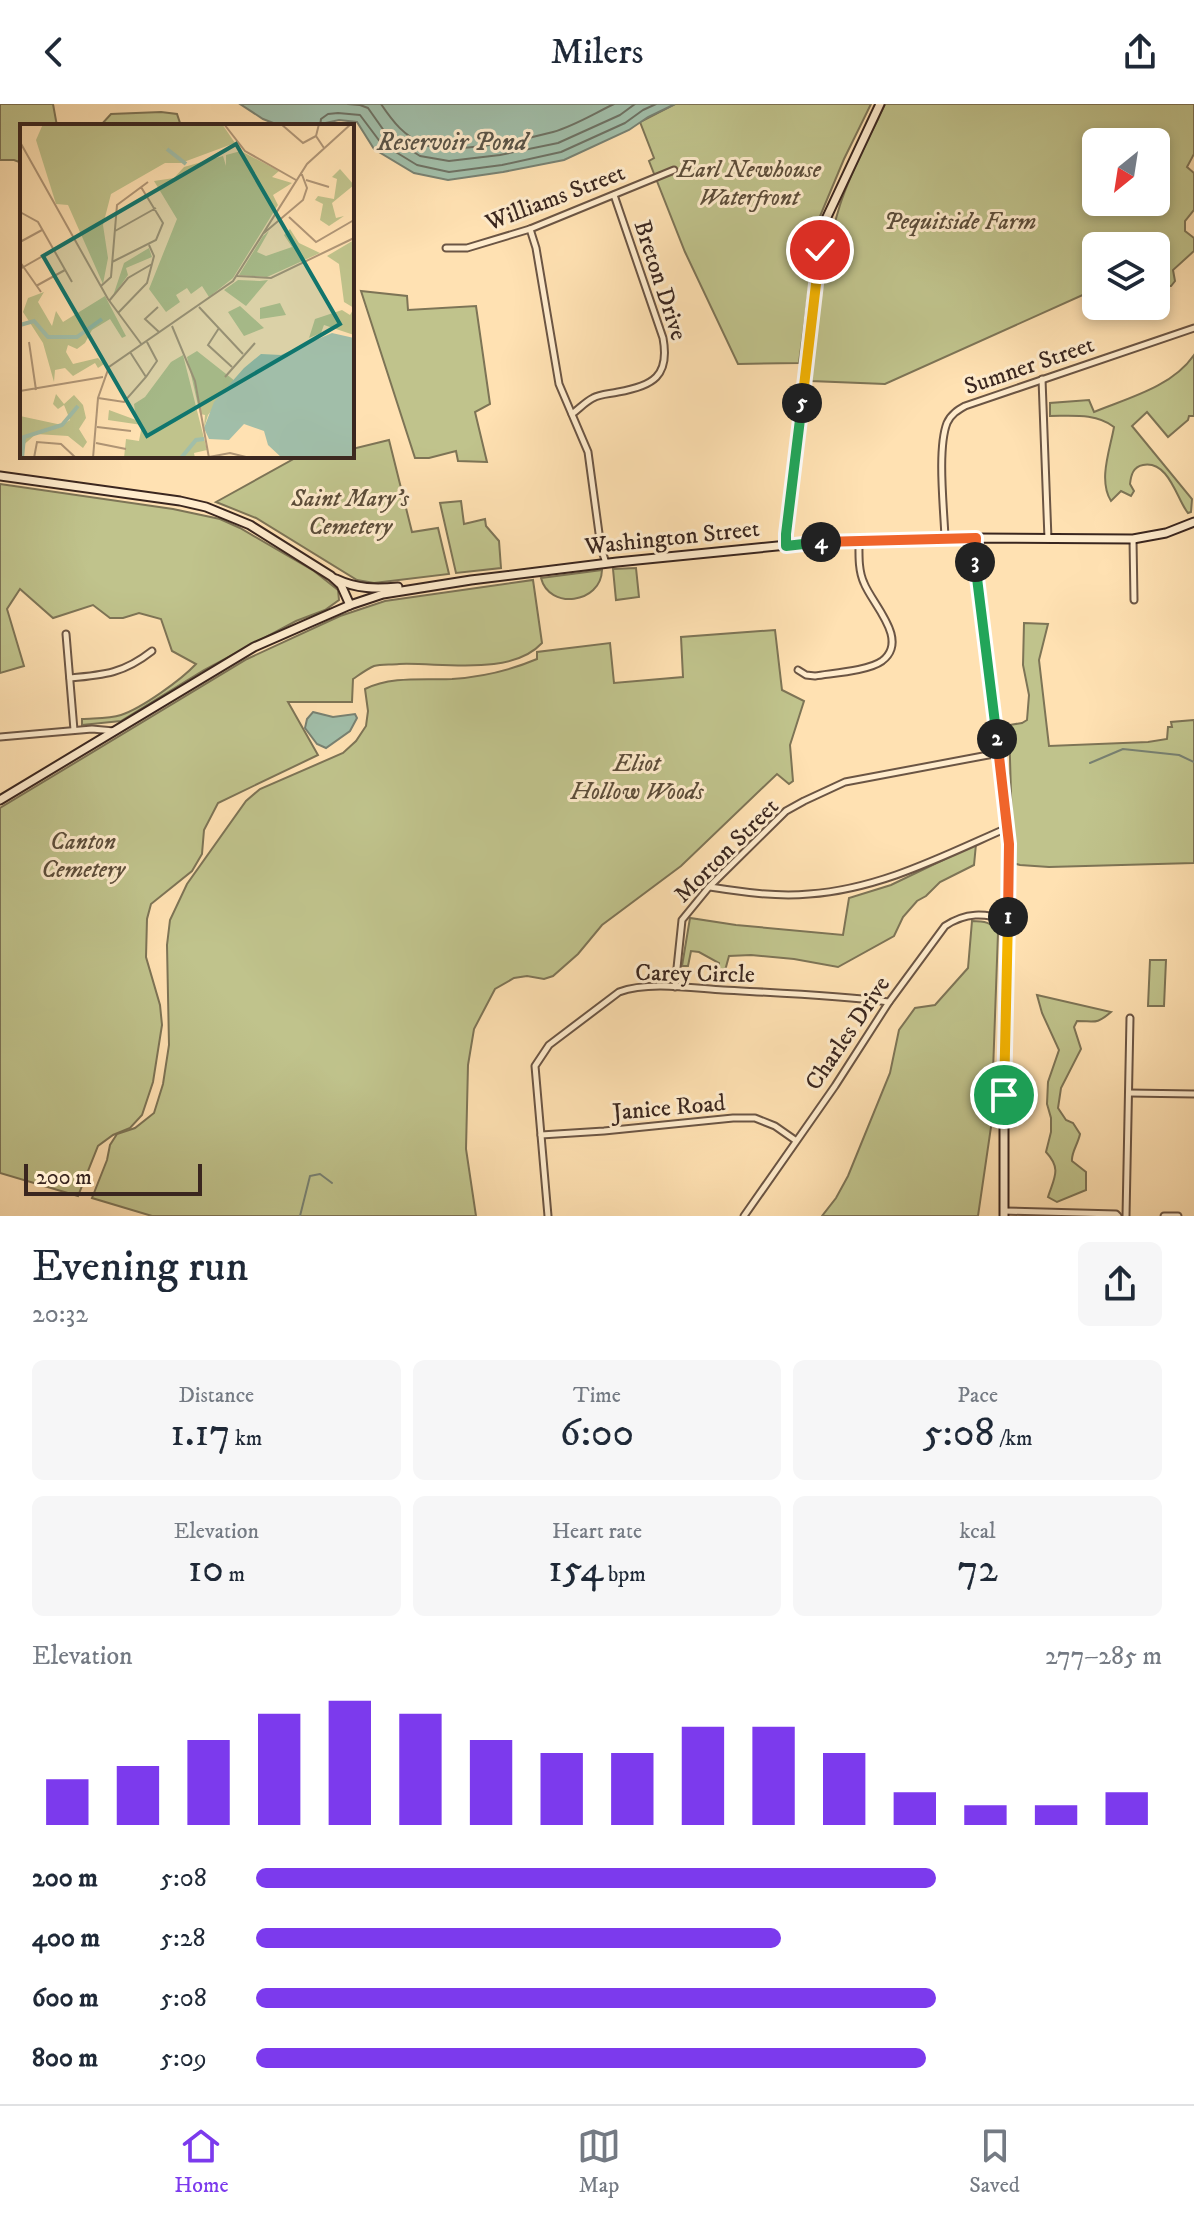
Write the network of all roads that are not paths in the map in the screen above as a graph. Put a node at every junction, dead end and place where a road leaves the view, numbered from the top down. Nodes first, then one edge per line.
1 (880, 104) edge
2 (674, 170) dead end
3 (614, 195) junction
4 (530, 229) junction
5 (446, 248) dead end
6 (1194, 328) edge
7 (1042, 379) junction
8 (572, 414) junction
9 (0, 476) edge
10 (1194, 522) edge
11 (976, 538) junction
12 (945, 539) junction
13 (1048, 539) junction
14 (1133, 539) junction
15 (859, 540) junction
16 (786, 546) junction
17 (606, 563) junction
18 (331, 576) junction
19 (343, 582) junction
20 (440, 585) junction
21 (1134, 600) dead end
22 (354, 604) junction
23 (66, 634) dead end
24 (152, 651) dead end
25 (798, 670) dead end
26 (70, 678) junction
27 (74, 730) junction
28 (115, 732) junction
29 (0, 737) edge
30 (999, 753) junction
31 (0, 800) edge
32 (1008, 827) junction
33 (709, 887) junction
34 (1007, 920) junction
35 (675, 987) junction
36 (889, 1002) junction
37 (1130, 1018) dead end
38 (1129, 1093) junction
39 (1194, 1094) edge
40 (541, 1135) junction
41 (795, 1140) junction
42 (1004, 1213) edge
43 (548, 1216) edge
44 (744, 1216) edge
45 (1118, 1216) edge
46 (1126, 1216) edge
47 (1164, 1216) edge
48 (1178, 1216) edge

1 - 16 main road
2 - 3 street, Williams Street
3 - 4 street, Williams Street
3 - 8 street, Breton Drive
4 - 5 street, Williams Street
4 - 8 street
6 - 7 street, Sumner Street
7 - 12 street, Sumner Street
7 - 13 street
8 - 17 street
9 - 18 main road, Washington Street
10 - 14 main road, Washington Street
11 - 12 main road, Washington Street
11 - 13 main road, Washington Street
11 - 30 main road
12 - 15 main road, Washington Street
13 - 14 main road, Washington Street
14 - 21 street
15 - 16 main road, Washington Street
15 - 25 street
16 - 17 main road, Washington Street
17 - 20 main road, Washington Street
18 - 19 main road, Washington Street
18 - 22 main road
19 - 20 main road, Washington Street
19 - 22 main road
20 - 22 main road, Washington Street
22 - 28 main road, Washington Street
23 - 26 street
24 - 26 street
26 - 27 street
27 - 28 street
27 - 29 street
28 - 31 main road, Washington Street
30 - 32 main road
30 - 33 street, Morton Street
32 - 33 street
32 - 34 main road
33 - 35 street, Morton Street
34 - 36 street, Charles Drive
34 - 42 main road
35 - 36 street, Carey Circle
35 - 40 street, Carey Circle
36 - 41 street, Charles Drive
37 - 38 street
38 - 39 street
38 - 46 street
40 - 41 street, Janice Road
40 - 43 street, Carey Circle
41 - 44 street, Charles Drive
42 - 45 street
47 - 48 street

